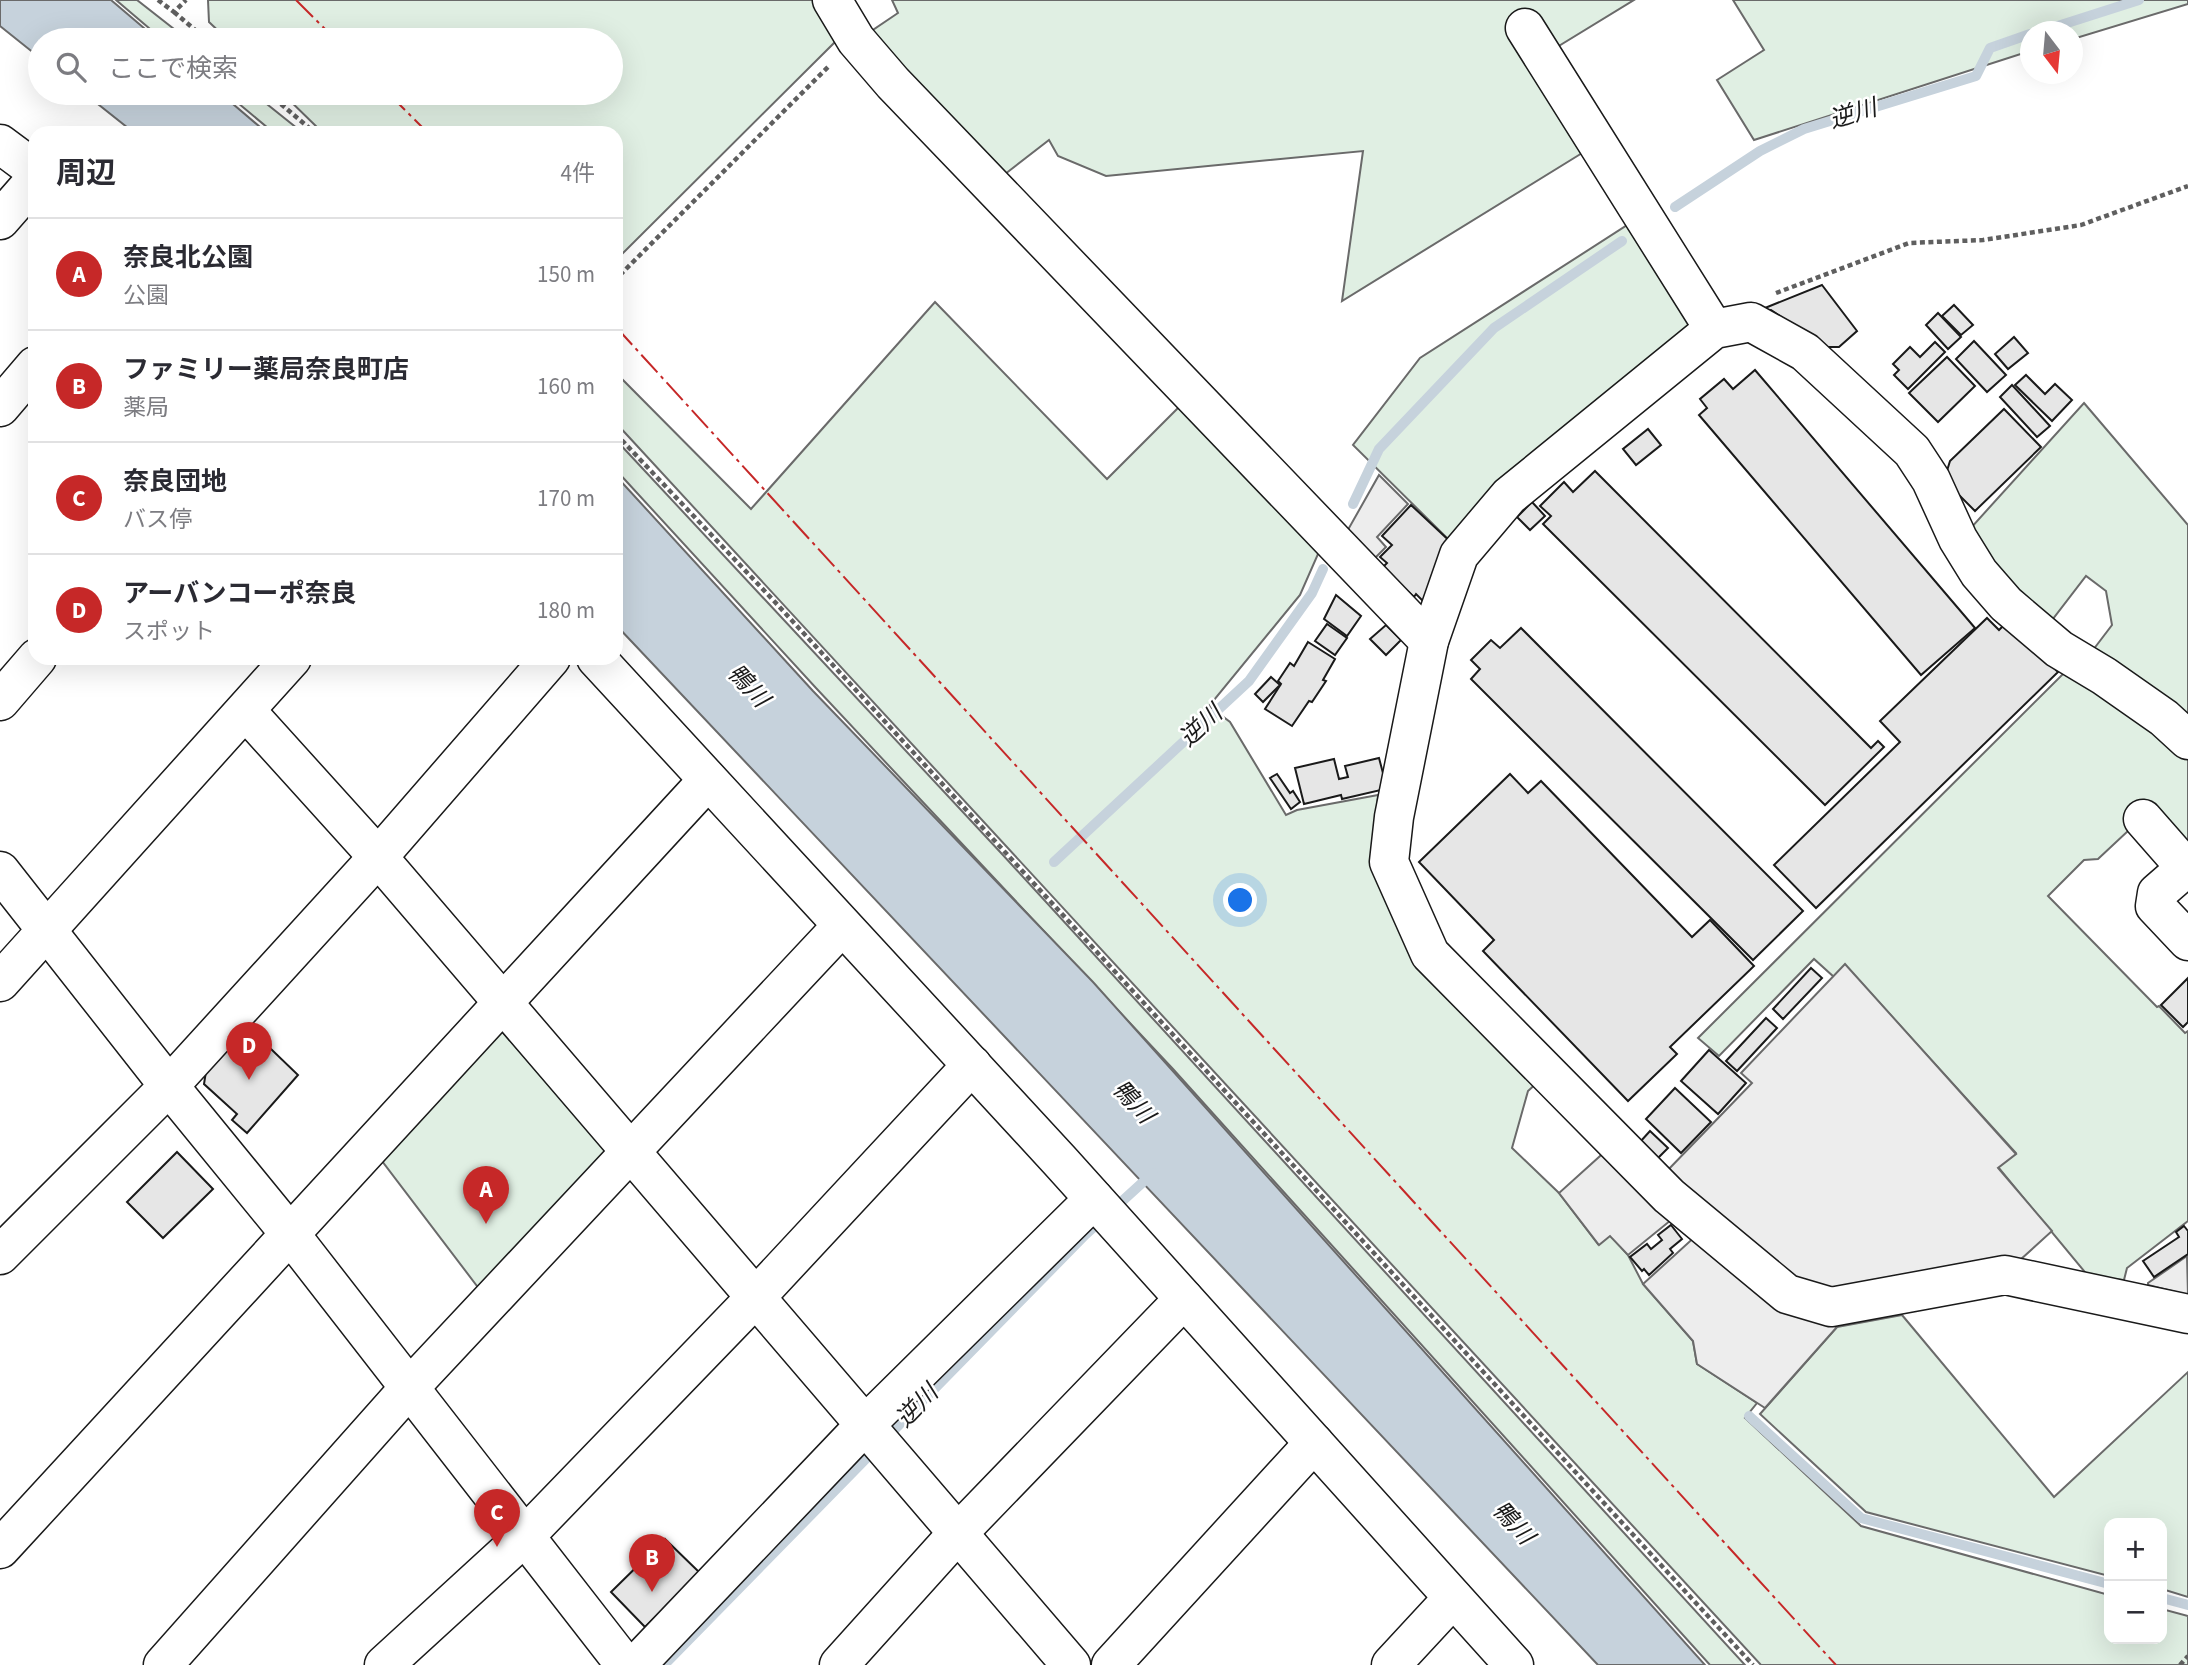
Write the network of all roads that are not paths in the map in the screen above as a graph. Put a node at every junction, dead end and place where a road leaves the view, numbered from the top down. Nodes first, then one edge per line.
1 (832, 0) edge
2 (1525, 29) dead end
3 (0, 144) edge
4 (28, 165) edge
5 (28, 188) edge
6 (0, 220) edge
7 (1723, 328) junction
8 (28, 374) edge
9 (0, 407) edge
10 (1429, 640) junction
11 (31, 665) edge
12 (286, 665) edge
13 (545, 665) edge
14 (602, 665) edge
15 (0, 701) edge
16 (246, 711) junction
17 (2188, 740) edge
18 (708, 780) junction
19 (2143, 819) dead end
20 (378, 857) junction
21 (2187, 867) edge
22 (0, 871) edge
23 (842, 926) junction
24 (45, 930) junction
25 (2188, 941) edge
26 (0, 982) edge
27 (503, 1003) junction
28 (971, 1065) junction
29 (169, 1086) junction
30 (629, 1151) junction
31 (1104, 1210) junction
32 (290, 1234) junction
33 (0, 1255) edge
34 (755, 1298) junction
35 (1184, 1299) junction
36 (2188, 1314) edge
37 (410, 1387) junction
38 (876, 1440) junction
39 (1314, 1443) junction
40 (957, 1534) junction
41 (525, 1536) junction
42 (0, 1549) edge
43 (1453, 1598) junction
44 (163, 1665) edge
45 (384, 1665) edge
46 (625, 1665) edge
47 (636, 1665) edge
48 (839, 1665) edge
49 (1071, 1665) edge
50 (1111, 1665) edge
51 (1391, 1665) edge
52 (1514, 1665) edge

1 - 10 street
2 - 7 street
3 - 4 street
5 - 6 street
7 - 10 street
7 - 17 street
8 - 9 street
10 - 36 street
11 - 15 street
12 - 16 street
13 - 20 street
14 - 18 street
16 - 20 street
16 - 24 street
18 - 23 street
18 - 27 street
19 - 21 street
20 - 27 street
20 - 29 street
21 - 25 street
22 - 24 street
23 - 28 street
23 - 30 street
24 - 26 street
24 - 29 street
27 - 30 street
27 - 32 street
28 - 31 street
28 - 34 street
29 - 32 street
29 - 33 street
30 - 34 street
30 - 37 street
31 - 35 street
31 - 38 street
32 - 37 street
32 - 42 street
34 - 38 street
34 - 41 street
35 - 39 street
35 - 40 street
37 - 41 street
37 - 44 street
38 - 40 street
38 - 47 street
39 - 43 street
39 - 50 street
40 - 48 street
40 - 49 street
41 - 45 street
41 - 46 street
43 - 51 street
43 - 52 street

